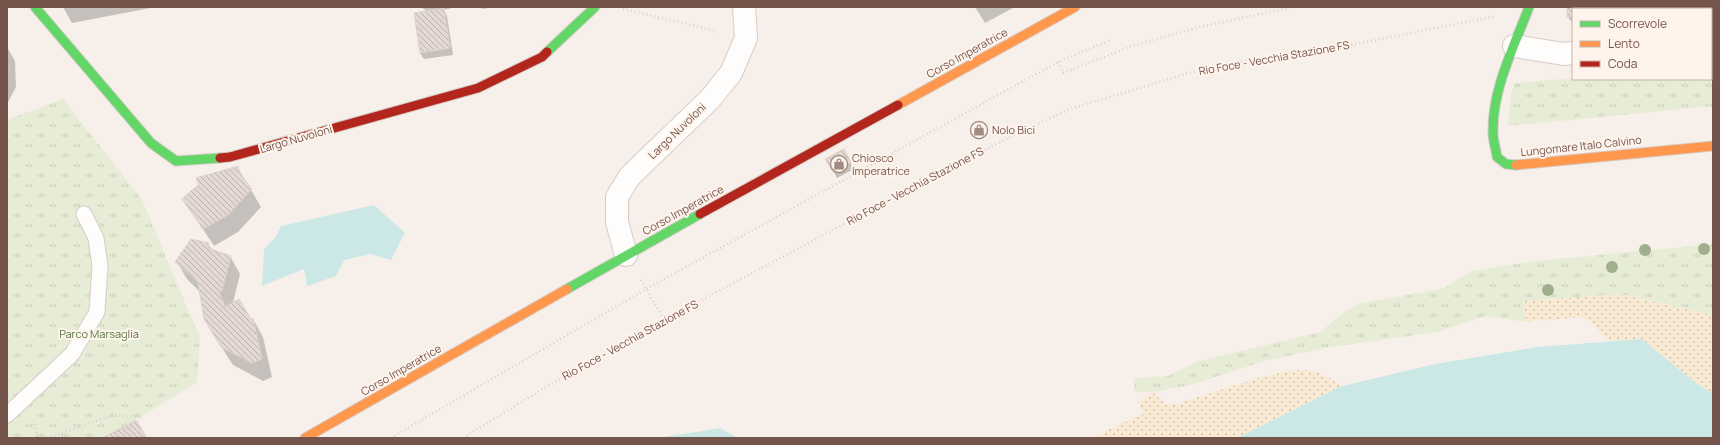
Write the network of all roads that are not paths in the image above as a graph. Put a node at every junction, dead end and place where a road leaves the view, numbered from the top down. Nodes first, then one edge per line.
1 (35, 7) edge
2 (595, 7) edge
3 (744, 7) edge
4 (1075, 7) edge
5 (1529, 7) edge
6 (1514, 46) junction
7 (1572, 53) edge
8 (1713, 146) edge
9 (84, 214) dead end
10 (626, 255) junction
11 (7, 415) edge
12 (305, 438) edge

1 - 2 street, Largo Nuvoloni
3 - 10 street, Largo Nuvoloni
4 - 10 street, Corso Imperatrice
5 - 6 street, Lungomare Italo Calvino
6 - 7 street
6 - 8 street, Lungomare Italo Calvino
9 - 11 lane
10 - 12 street, Corso Imperatrice

